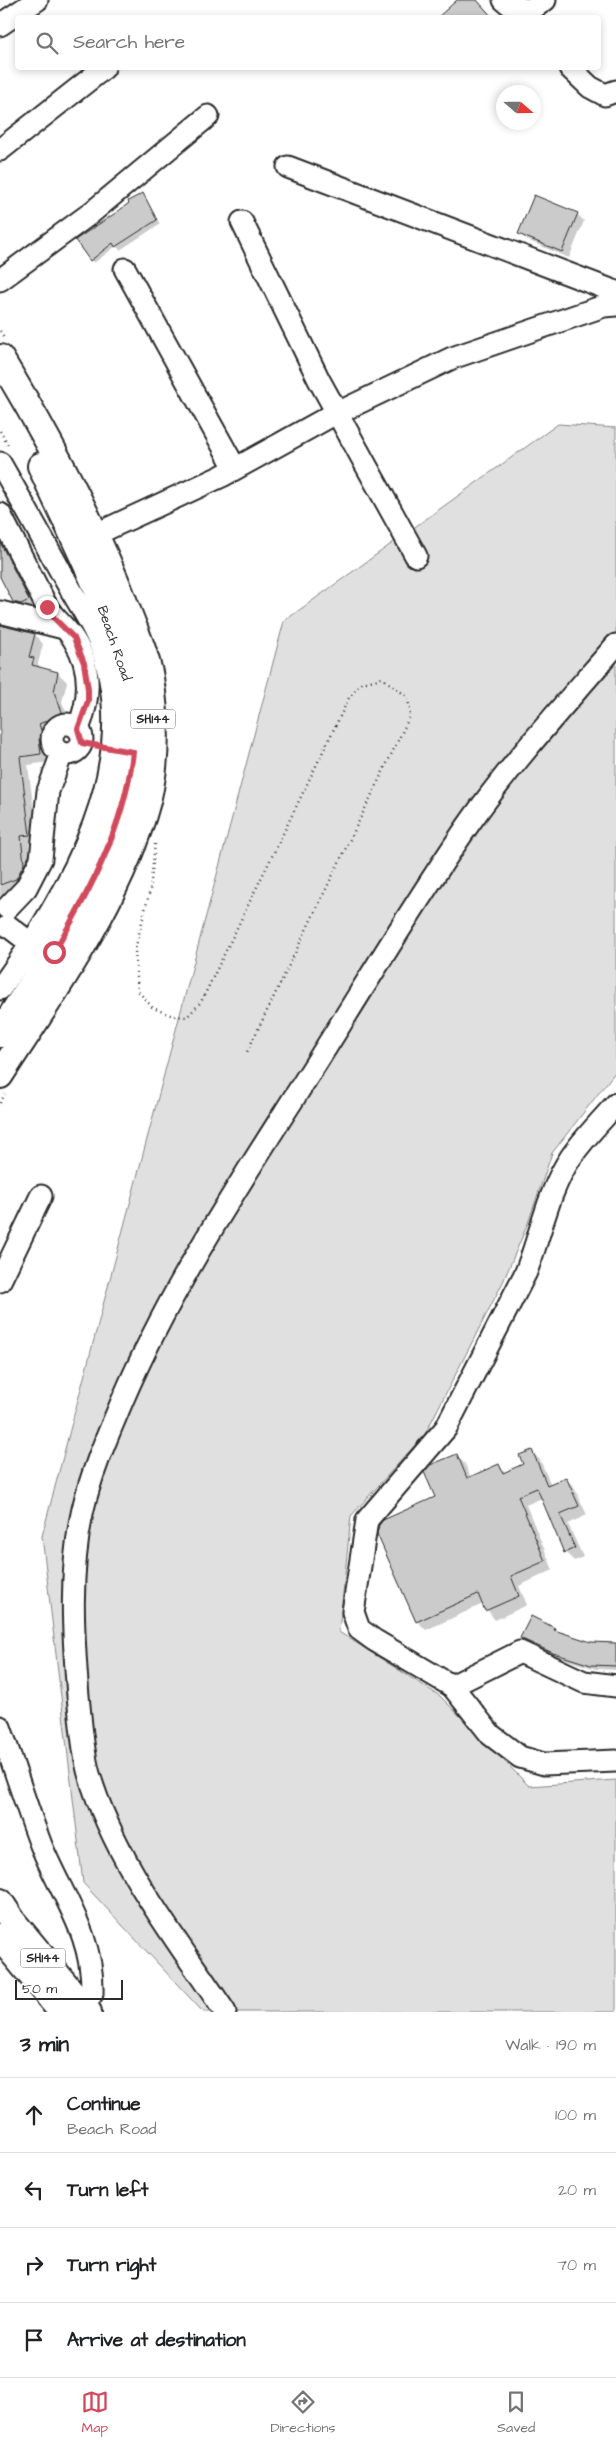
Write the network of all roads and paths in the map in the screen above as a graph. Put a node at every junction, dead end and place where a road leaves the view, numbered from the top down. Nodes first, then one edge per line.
1 (37, 0) edge
2 (545, 0) edge
3 (505, 1) edge
4 (518, 15) edge
5 (0, 25) edge
6 (101, 70) edge
7 (572, 70) edge
8 (616, 91) edge
9 (208, 116) dead end
10 (0, 150) edge
11 (288, 167) dead end
12 (242, 222) dead end
13 (125, 269) dead end
14 (0, 280) edge
15 (616, 292) edge
16 (616, 305) edge
17 (0, 358) edge
18 (0, 391) edge
19 (338, 414) junction
20 (0, 463) edge
21 (235, 468) junction
22 (0, 514) edge
23 (94, 535) junction
24 (416, 556) dead end
25 (0, 612) edge
26 (64, 628) junction
27 (616, 645) edge
28 (80, 736) junction
29 (122, 751) junction
30 (156, 840) dead end
31 (4, 917) edge
32 (41, 951) junction
33 (22, 1000) edge
34 (0, 1034) edge
35 (247, 1052) dead end
36 (0, 1076) edge
37 (616, 1104) edge
38 (41, 1196) dead end
39 (0, 1281) edge
40 (452, 1686) junction
41 (616, 1686) edge
42 (0, 1726) edge
43 (616, 1761) edge
44 (0, 1902) edge
45 (0, 1937) edge
46 (77, 2009) edge
47 (224, 2012) edge

1 - 5 street
2 - 3 street
3 - 4 street
6 - 10 street
7 - 8 street
9 - 14 street
11 - 15 street
12 - 19 street
13 - 21 street
16 - 19 street
17 - 23 main road, SH144
18 - 29 main road, Beach Road / SH144
19 - 21 street
19 - 24 street
20 - 29 street
21 - 23 street
22 - 26 street
23 - 33 main road, SH144
25 - 26 street
26 - 28 street
27 - 47 street
28 - 29 street
28 - 31 street
29 - 32 main road, Beach Road / SH144
30 - 35 path
31 - 32 street
32 - 33 main road, Beach Road / SH144
33 - 34 main road, Beach Road / SH144
33 - 36 main road, SH144
37 - 40 street
38 - 39 street
40 - 41 street
40 - 43 street
42 - 46 street
44 - 46 main road, SH144
45 - 46 main road, SH144

